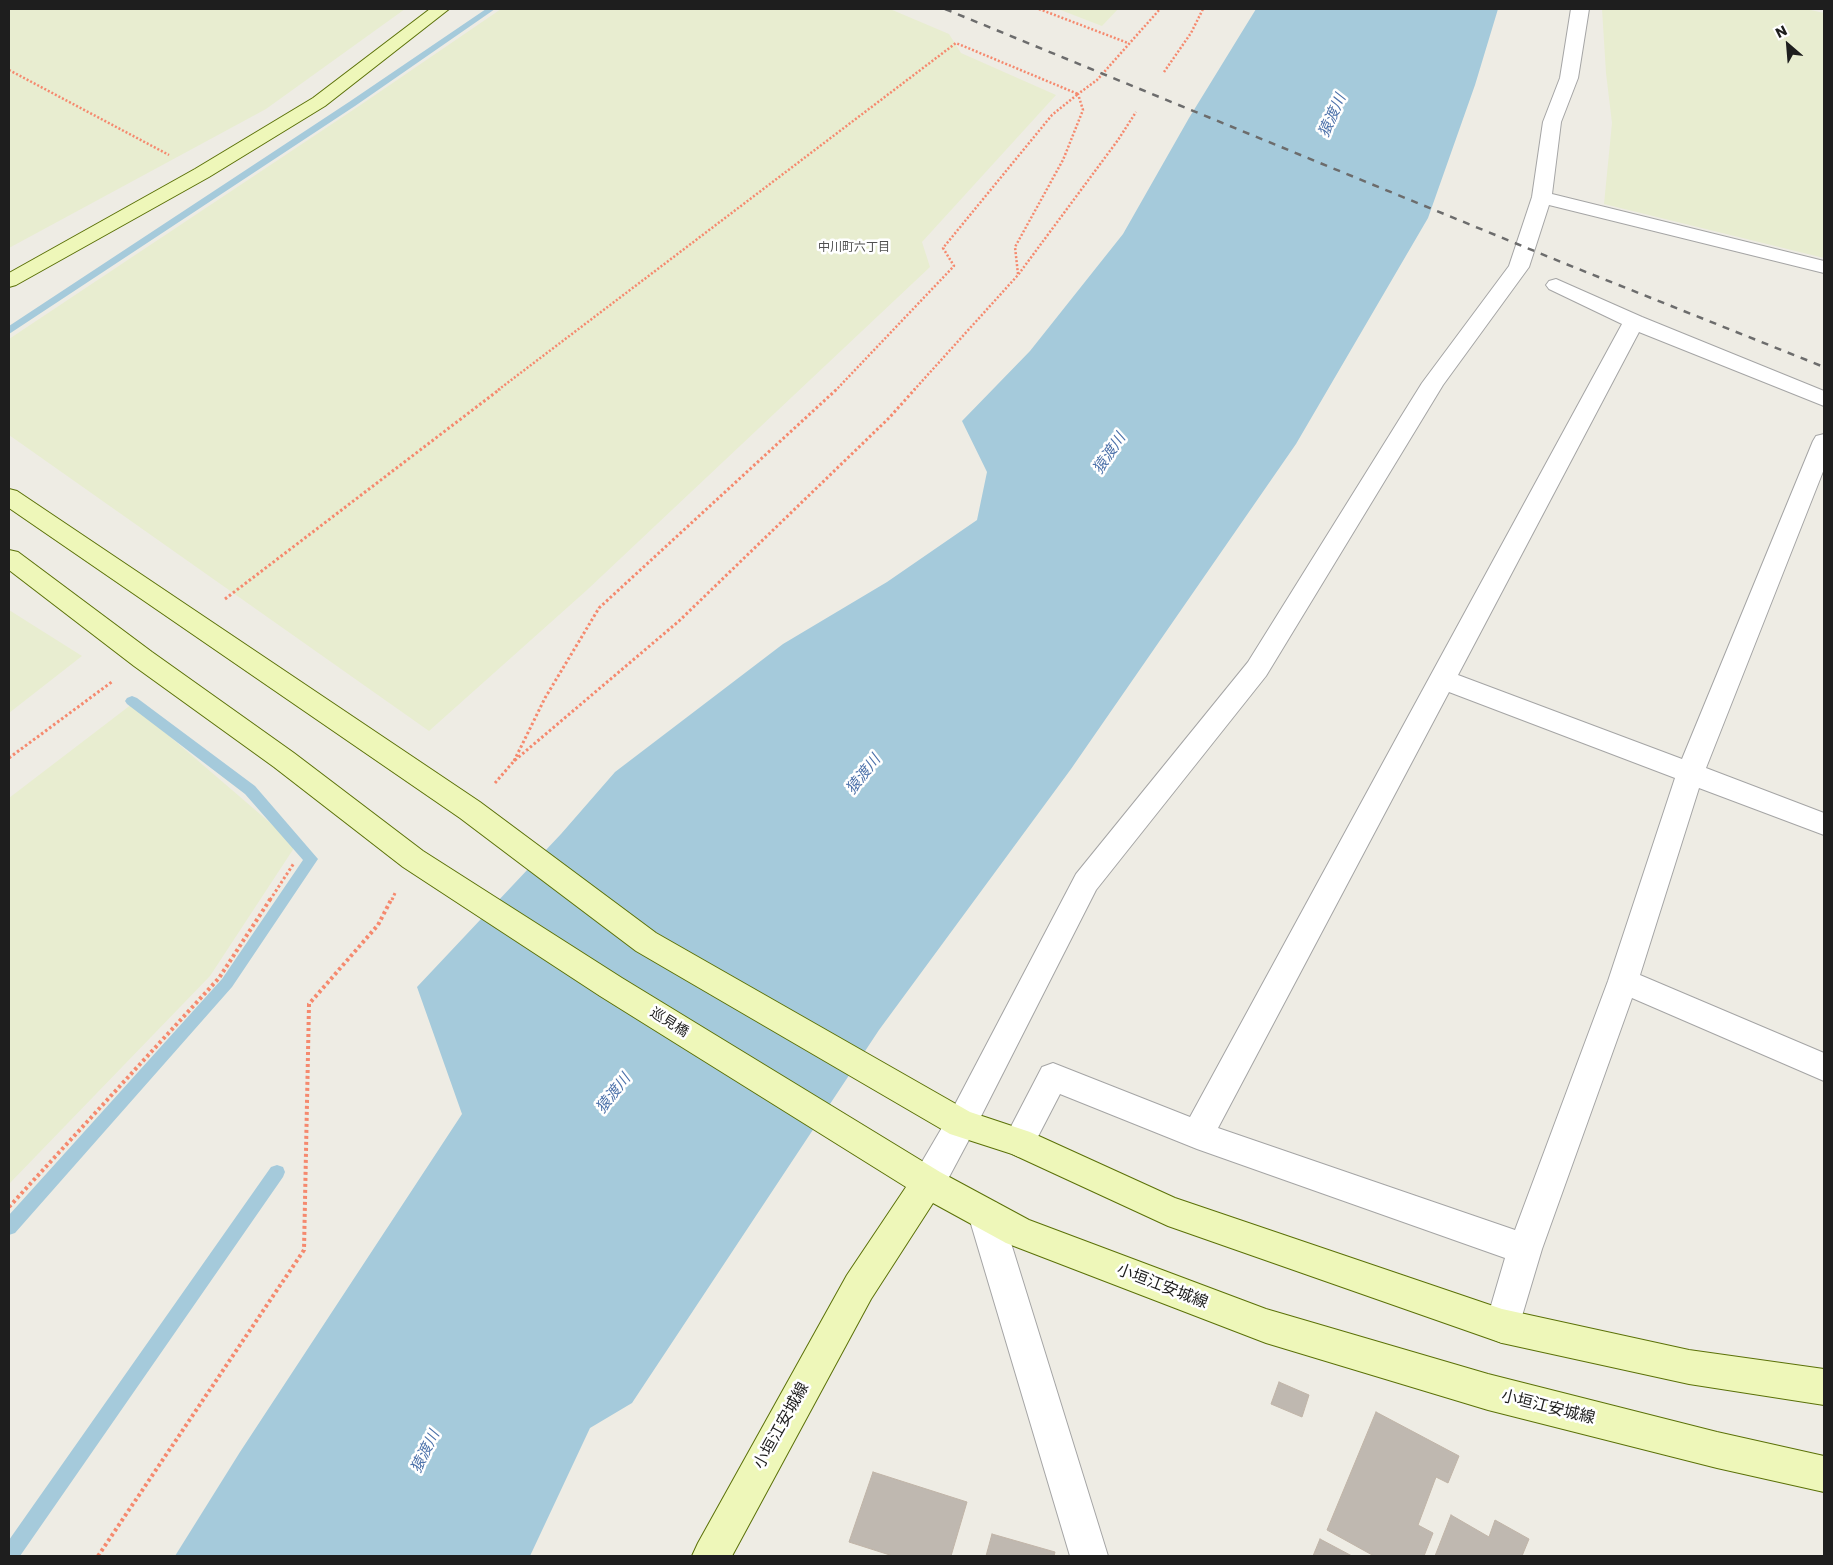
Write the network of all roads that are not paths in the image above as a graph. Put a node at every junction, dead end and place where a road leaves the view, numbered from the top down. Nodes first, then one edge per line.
1 (440, 9) edge
2 (1580, 9) edge
3 (1542, 198) junction
4 (1824, 267) edge
5 (9, 281) edge
6 (1556, 285) dead end
7 (1634, 322) junction
8 (1824, 399) edge
9 (1824, 441) edge
10 (9, 496) edge
11 (9, 558) edge
12 (1441, 679) junction
13 (1690, 773) junction
14 (1824, 824) edge
15 (1623, 982) junction
16 (1824, 1068) edge
17 (953, 1120) junction
18 (1197, 1136) junction
19 (1019, 1142) junction
20 (928, 1183) junction
21 (985, 1214) junction
22 (1525, 1249) junction
23 (1502, 1326) junction
24 (1824, 1387) edge
25 (1824, 1474) edge
26 (711, 1556) edge
27 (1089, 1556) edge

1 - 5 street
2 - 3 street
3 - 4 street
3 - 17 street
6 - 7 street
7 - 8 street
7 - 12 street
9 - 13 street
10 - 17 street
11 - 20 street, 巡見橋
12 - 13 street
12 - 18 street
13 - 14 street
13 - 15 street
15 - 16 street
15 - 22 street
17 - 19 street
17 - 20 street
18 - 19 street
18 - 22 street
19 - 23 street
20 - 21 street, 小垣江安城線
20 - 26 street, 小垣江安城線
21 - 25 street, 小垣江安城線
21 - 27 street
22 - 23 street
23 - 24 street

